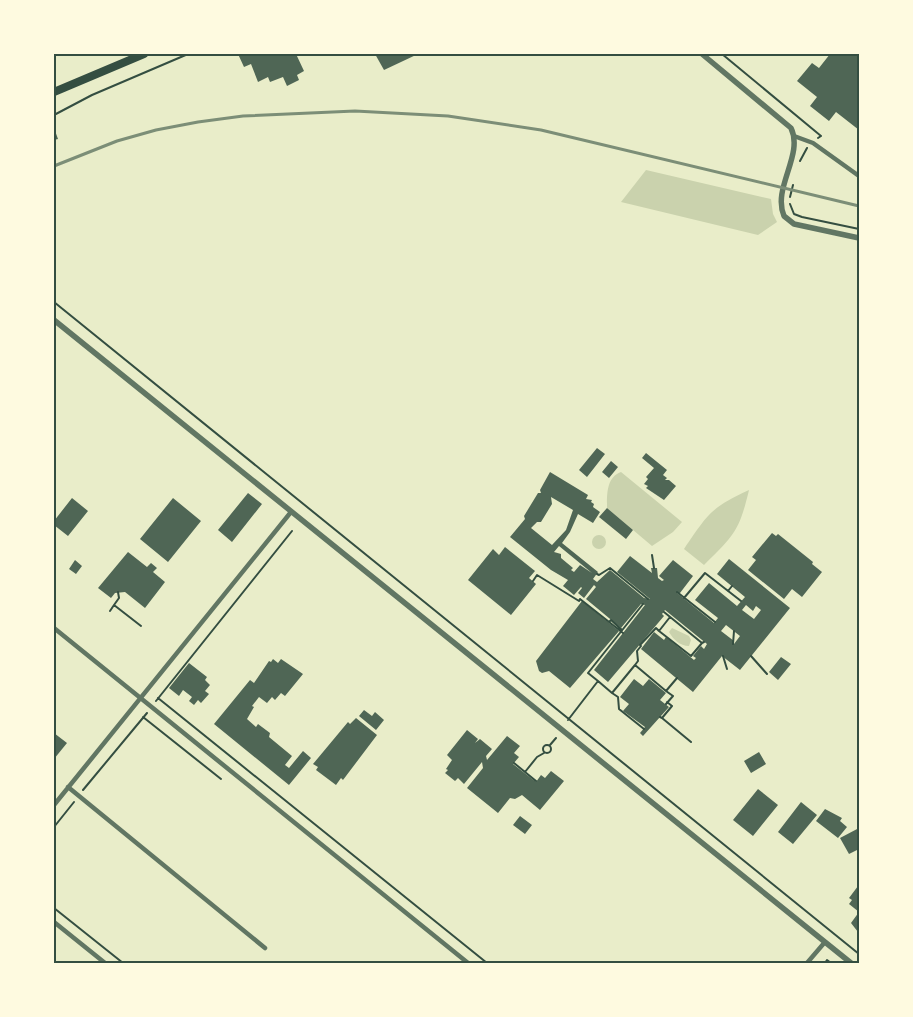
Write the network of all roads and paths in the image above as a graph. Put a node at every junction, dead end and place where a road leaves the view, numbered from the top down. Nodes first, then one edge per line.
1 (144, 54) edge
2 (188, 54) edge
3 (702, 54) edge
4 (722, 54) edge
5 (54, 92) edge
6 (54, 116) edge
7 (794, 136) junction
8 (813, 143) junction
9 (798, 164) dead end
10 (859, 176) edge
11 (794, 178) dead end
12 (859, 229) edge
13 (859, 238) edge
14 (54, 302) edge
15 (54, 320) edge
16 (291, 512) junction
17 (292, 532) dead end
18 (652, 555) dead end
19 (654, 568) dead end
20 (597, 574) dead end
21 (533, 581) dead end
22 (732, 586) dead end
23 (728, 591) junction
24 (118, 592) dead end
25 (677, 592) dead end
26 (684, 598) junction
27 (648, 599) dead end
28 (741, 602) dead end
29 (643, 604) dead end
30 (114, 605) junction
31 (110, 611) dead end
32 (664, 612) dead end
33 (670, 617) junction
34 (715, 622) dead end
35 (141, 626) dead end
36 (54, 628) edge
37 (622, 631) junction
38 (659, 631) junction
39 (734, 631) dead end
40 (734, 643) dead end
41 (723, 656) dead end
42 (751, 656) dead end
43 (635, 665) junction
44 (727, 669) dead end
45 (767, 674) dead end
46 (677, 678) dead end
47 (598, 681) junction
48 (666, 691) junction
49 (612, 693) junction
50 (158, 698) junction
51 (140, 699) junction
52 (151, 707) junction
53 (143, 717) junction
54 (568, 720) junction
55 (644, 729) dead end
56 (556, 738) dead end
57 (691, 742) dead end
58 (550, 745) junction
59 (544, 753) junction
60 (514, 763) dead end
61 (525, 772) junction
62 (221, 779) dead end
63 (536, 781) dead end
64 (68, 788) junction
65 (78, 796) junction
66 (54, 805) edge
67 (54, 827) edge
68 (54, 908) edge
69 (54, 922) edge
70 (824, 942) junction
71 (265, 948) dead end
72 (859, 954) edge
73 (105, 963) edge
74 (123, 963) edge
75 (468, 963) edge
76 (487, 963) edge
77 (807, 963) edge
78 (825, 963) edge
79 (831, 963) edge
80 (851, 963) edge

1 - 5 highway
2 - 6 path
3 - 7 street
4 - 8 path
7 - 8 street
7 - 13 street
8 - 9 path
8 - 10 street
11 - 12 path
14 - 54 path
15 - 16 street
16 - 51 street
16 - 70 street
17 - 50 path
18 - 19 path
20 - 27 path
21 - 37 path
22 - 23 path
23 - 26 path
23 - 28 path
24 - 30 path
25 - 26 path
26 - 34 path
29 - 37 path
30 - 31 path
30 - 35 path
32 - 33 path
33 - 38 path
33 - 38 path
36 - 51 street
37 - 47 path
38 - 43 path
39 - 40 path
41 - 44 path
42 - 45 path
43 - 48 path
43 - 49 path
46 - 48 path
47 - 49 path
47 - 54 path
48 - 57 path
49 - 55 path
50 - 52 path
50 - 76 path
51 - 52 street
51 - 64 street
52 - 53 path
52 - 75 street
53 - 62 path
53 - 65 path
54 - 72 path
56 - 58 path
58 - 59 path
58 - 59 path
59 - 61 path
60 - 61 path
61 - 63 path
64 - 65 street
64 - 66 street
65 - 67 path
65 - 71 street
68 - 74 path
69 - 73 street
70 - 77 street
70 - 80 street
78 - 79 path

